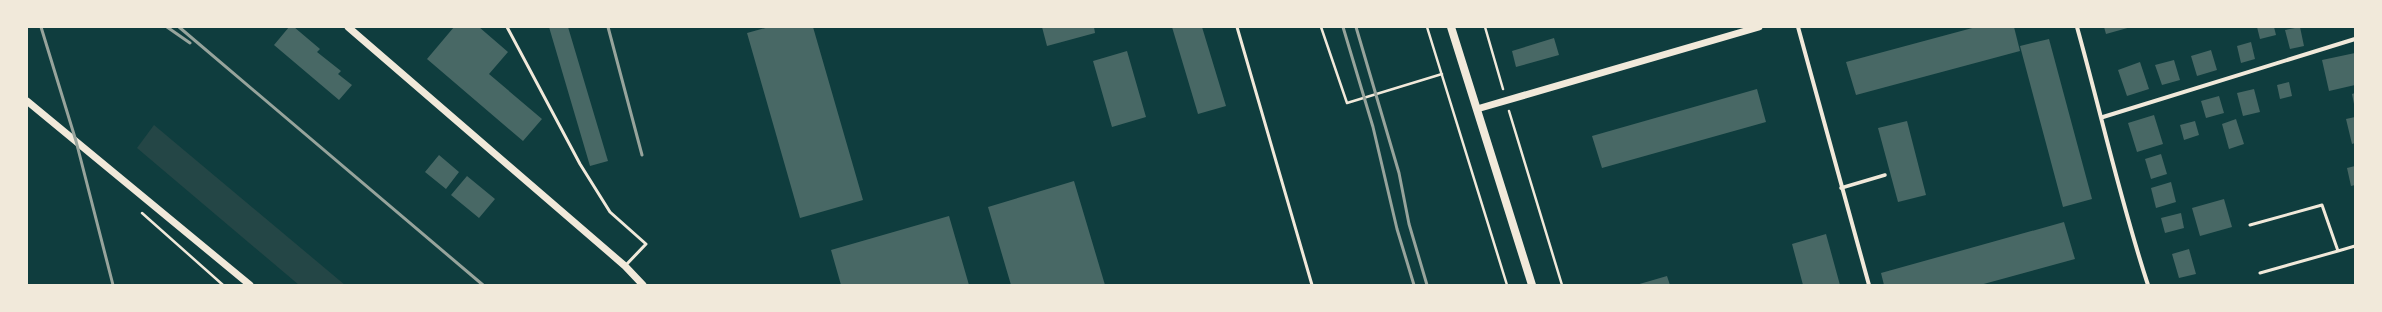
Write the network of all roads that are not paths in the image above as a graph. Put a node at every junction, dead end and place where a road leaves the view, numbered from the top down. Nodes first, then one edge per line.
1 (348, 27) edge
2 (507, 27) edge
3 (1237, 27) edge
4 (1451, 27) edge
5 (1759, 27) edge
6 (1798, 27) edge
7 (2077, 27) edge
8 (2355, 39) edge
9 (28, 103) edge
10 (1477, 109) junction
11 (2102, 117) junction
12 (1885, 175) dead end
13 (1841, 188) junction
14 (2250, 225) dead end
15 (2355, 246) edge
16 (2338, 251) junction
17 (625, 266) junction
18 (2260, 273) dead end
19 (250, 285) edge
20 (643, 285) edge
21 (1312, 285) edge
22 (1532, 285) edge
23 (1869, 285) edge
24 (2148, 285) edge

1 - 17 street
2 - 17 lane
3 - 21 lane
4 - 10 main road
5 - 10 street
6 - 13 street
7 - 11 street
8 - 11 street
9 - 19 street
10 - 22 main road
11 - 24 street
12 - 13 street
13 - 23 street
14 - 16 lane
15 - 16 lane
16 - 18 lane
17 - 20 street

